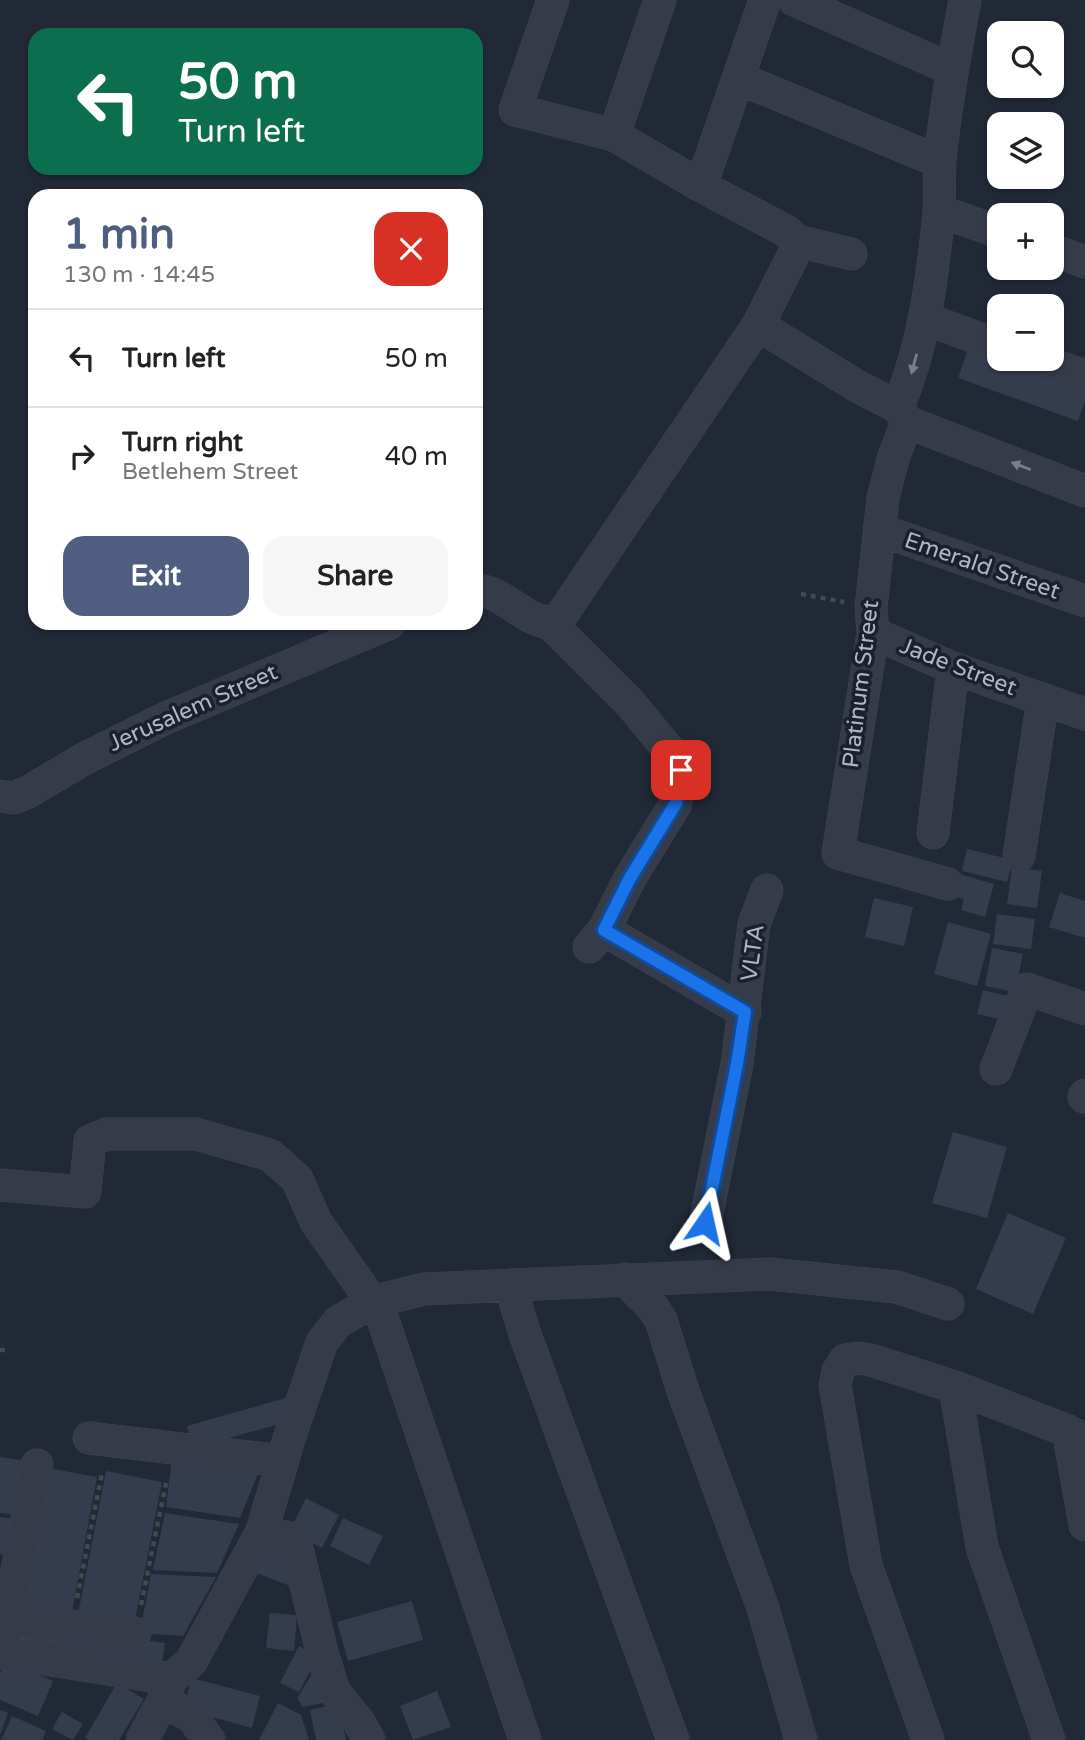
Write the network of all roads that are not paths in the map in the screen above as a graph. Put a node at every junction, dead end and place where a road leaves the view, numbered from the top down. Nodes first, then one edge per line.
1 (553, 0) edge
2 (660, 0) edge
3 (765, 0) edge
4 (794, 0) edge
5 (965, 0) edge
6 (951, 69) junction
7 (738, 78) junction
8 (614, 135) junction
9 (940, 162) junction
10 (701, 186) junction
11 (939, 211) junction
12 (987, 228) edge
13 (797, 241) junction
14 (851, 254) dead end
15 (1064, 254) edge
16 (1085, 262) edge
17 (926, 319) junction
18 (758, 325) junction
19 (987, 342) edge
20 (1064, 369) edge
21 (1085, 376) edge
22 (902, 414) junction
23 (1085, 491) edge
24 (880, 530) junction
25 (483, 590) edge
26 (1085, 601) edge
27 (872, 620) junction
28 (550, 622) junction
29 (373, 630) edge
30 (953, 668) junction
31 (1043, 699) junction
32 (1085, 714) edge
33 (0, 796) edge
34 (933, 833) dead end
35 (1019, 856) dead end
36 (948, 884) dead end
37 (767, 890) dead end
38 (1085, 1009) edge
39 (745, 1012) junction
40 (996, 1069) dead end
41 (0, 1185) edge
42 (705, 1223) dead end
43 (624, 1279) junction
44 (510, 1285) junction
45 (372, 1302) junction
46 (948, 1304) dead end
47 (956, 1387) junction
48 (1076, 1436) edge
49 (89, 1438) dead end
50 (283, 1461) junction
51 (37, 1465) dead end
52 (1085, 1525) edge
53 (262, 1531) junction
54 (8, 1619) junction
55 (135, 1633) road end
56 (1, 1652) edge
57 (167, 1690) junction
58 (142, 1740) edge
59 (209, 1740) edge
60 (369, 1740) edge
61 (525, 1740) edge
62 (673, 1740) edge
63 (801, 1740) edge
64 (929, 1740) edge
65 (1049, 1740) edge

1 - 8 street
2 - 8 street
3 - 7 street
4 - 6 street
5 - 6 street, Platinum Street
6 - 9 street, Platinum Street
7 - 9 street
7 - 10 street
8 - 10 street
9 - 11 street, Platinum Street
10 - 13 street
11 - 12 street
11 - 17 street, Platinum Street
13 - 14 street
13 - 18 street
15 - 16 street
17 - 19 street
17 -> 22 street, Platinum Street
18 - 22 street
18 - 28 street
20 - 21 street
23 -> 22 street
22 - 24 street, Platinum Street
24 - 26 street, Emerald Street
24 - 27 street, Platinum Street
25 - 28 street
27 - 30 street, Jade Street
27 - 36 street, Platinum Street
28 - 39 street
29 - 33 street, Jerusalem Street
30 - 31 street, Jade Street
30 - 34 street
31 - 32 street, Jade Street
31 - 35 street, Jade Street
37 - 39 street, VLTA
38 - 40 street
39 - 42 street, VLTA
41 - 45 street
43 - 44 street
43 - 46 street
43 - 63 street
44 - 45 street
44 - 62 street
45 - 50 street
45 - 61 street
47 - 48 street
47 - 64 street
47 - 65 street
48 - 52 street
49 - 50 street
50 - 53 street
51 - 54 street
53 - 57 street
53 - 60 street
54 - 55 street
54 - 56 street
56 - 57 street
57 - 58 street
57 - 59 street

